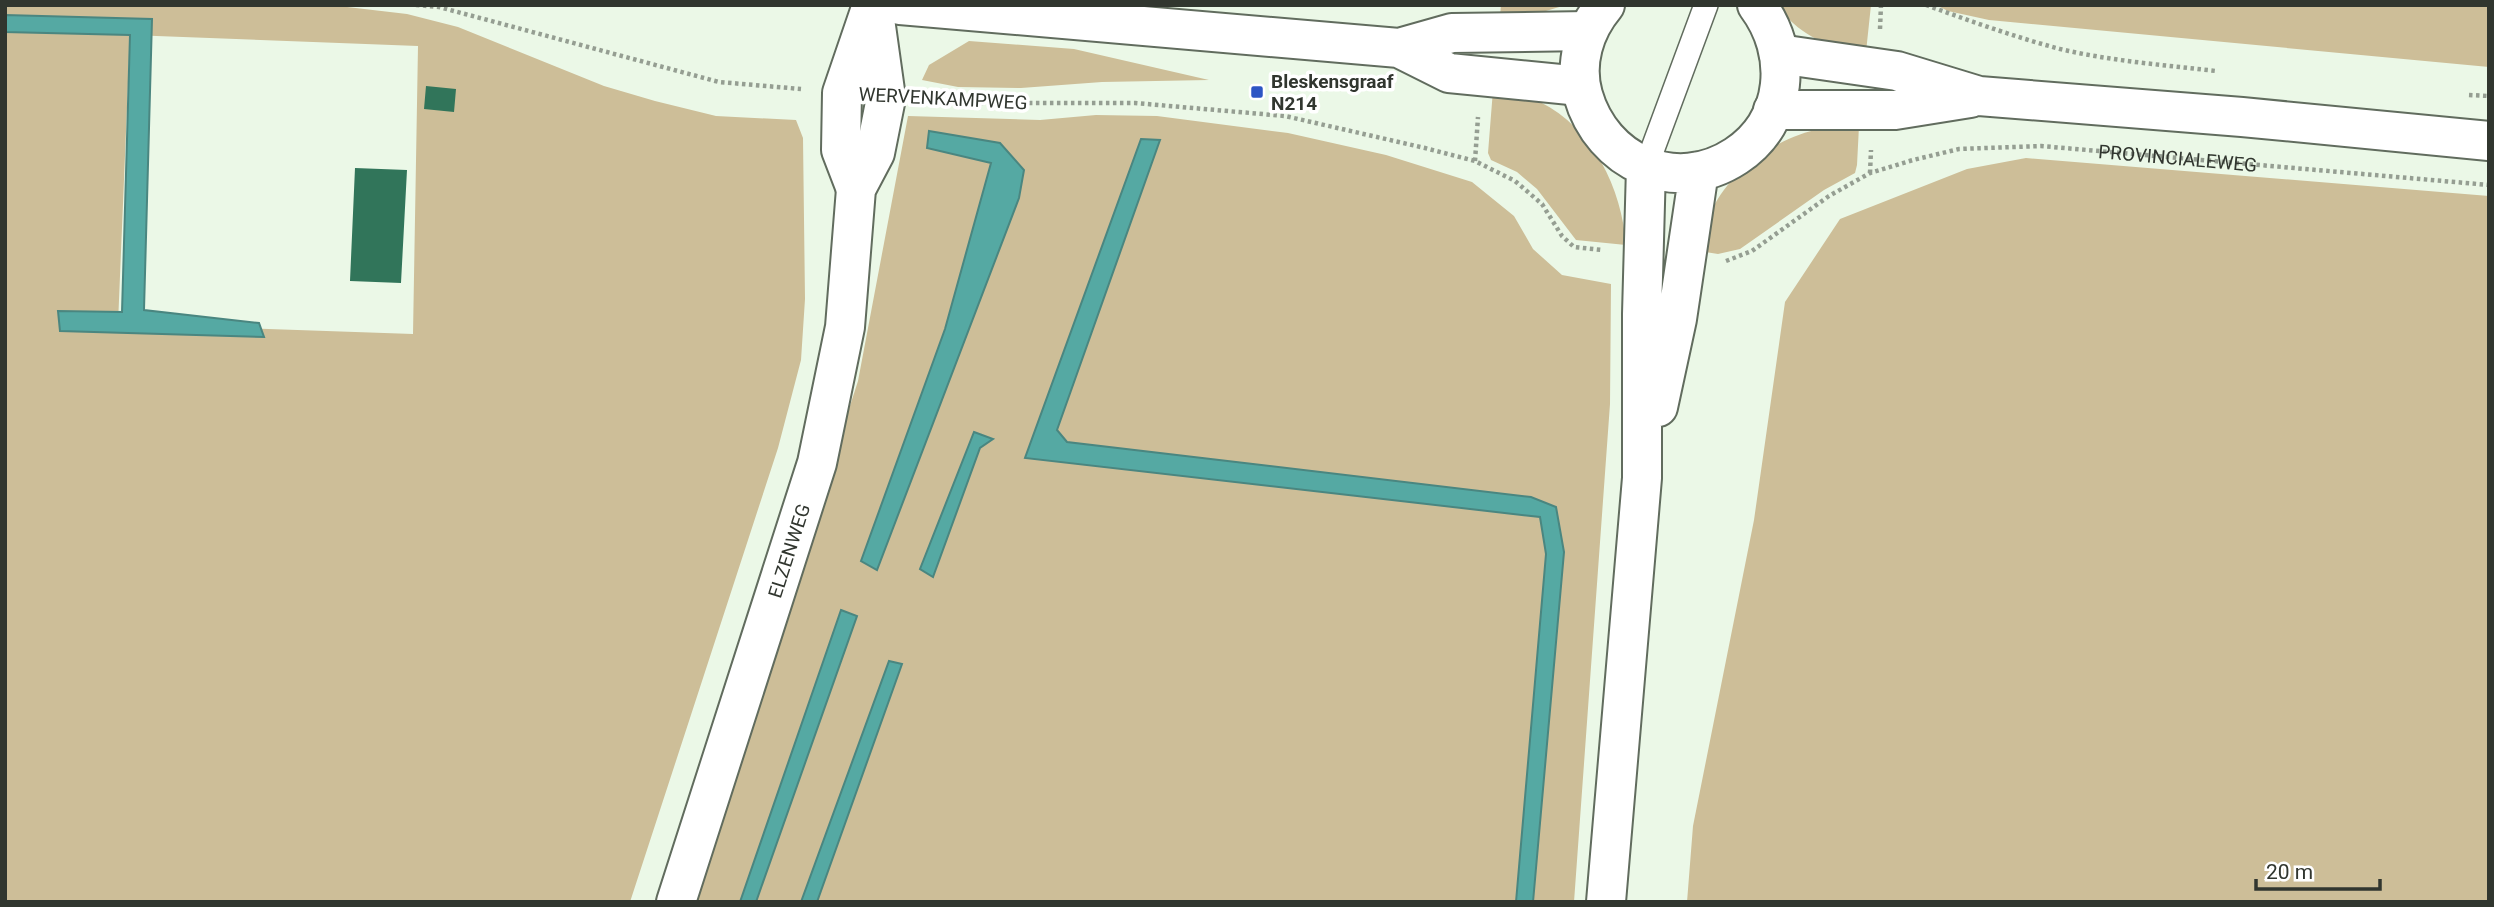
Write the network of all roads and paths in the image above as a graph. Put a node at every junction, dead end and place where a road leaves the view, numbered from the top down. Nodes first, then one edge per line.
1 (416, 5) edge
2 (872, 5) edge
3 (900, 5) edge
4 (1706, 5) edge
5 (1757, 5) edge
6 (1926, 5) edge
7 (1597, 18) edge
8 (1399, 48) junction
9 (1779, 54) junction
10 (2222, 71) dead end
11 (1580, 86) junction
12 (842, 93) junction
13 (2462, 94) dead end
14 (1979, 96) junction
15 (2489, 96) edge
16 (886, 98) junction
17 (1773, 110) junction
18 (2489, 141) edge
19 (1646, 167) junction
20 (1699, 171) junction
21 (2489, 185) edge
22 (856, 189) junction
23 (1643, 254) junction
24 (1687, 257) junction
25 (1642, 478) junction
26 (676, 902) edge
27 (1606, 902) edge

1 - 12 path, WERVENKAMPWEG
2 - 12 main road, ELZENWEG
2 - 16 main road, ELZENWEG
3 - 8 main road
4 - 19 lane
5 - 9 main road
6 - 10 path
7 - 8 main road
7 - 11 main road
8 - 11 main road
9 - 14 main road
9 - 17 main road
11 - 19 main road
12 - 22 main road, ELZENWEG
13 - 15 path
14 - 17 main road
14 - 18 main road
16 - 22 main road, ELZENWEG
16 - 23 path, WERVENKAMPWEG
17 - 20 main road
19 - 20 main road
19 - 23 main road
20 - 24 main road
21 - 24 path, PROVINCIALEWEG
22 - 26 main road, ELZENWEG
23 - 25 main road
24 - 25 main road
25 - 27 main road

